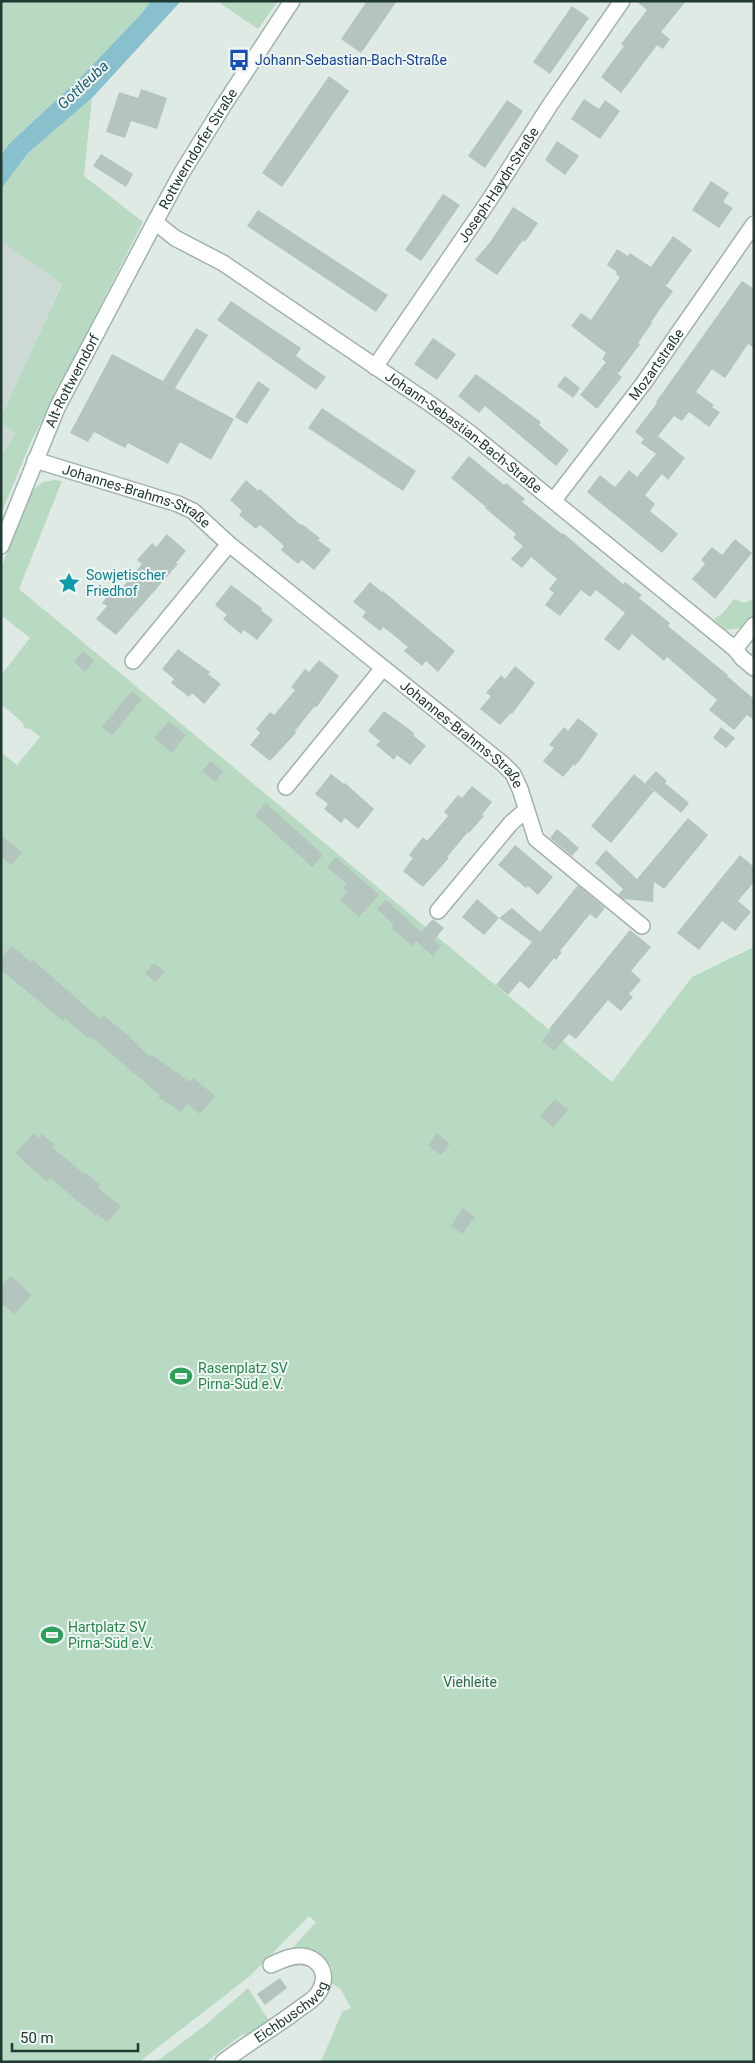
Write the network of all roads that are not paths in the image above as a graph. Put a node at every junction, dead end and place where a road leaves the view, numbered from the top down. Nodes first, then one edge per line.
1 (292, 1) edge
2 (622, 1) edge
3 (155, 222) junction
4 (754, 224) edge
5 (375, 367) junction
6 (35, 460) junction
7 (554, 500) junction
8 (229, 544) junction
9 (1, 546) edge
10 (754, 625) edge
11 (735, 649) junction
12 (133, 661) dead end
13 (383, 668) junction
14 (754, 668) edge
15 (286, 787) dead end
16 (526, 810) junction
17 (438, 911) dead end
18 (642, 926) dead end
19 (271, 1965) dead end
20 (223, 2062) edge

1 - 3 street, Rottwerndorfer Straße
2 - 5 street, Joseph-Haydn-Straße
3 - 5 street, Johann-Sebastian-Bach-Straße
3 - 6 street, Alt-Rottwerndorf
4 - 7 street, Mozartstraße
5 - 7 street, Johann-Sebastian-Bach-Straße
6 - 8 street, Johannes-Brahms-Straße
6 - 9 street, Alt-Rottwerndorf
7 - 11 street, Johann-Sebastian-Bach-Straße
8 - 12 street
8 - 13 street, Johannes-Brahms-Straße
10 - 11 street
11 - 14 street, Johann-Sebastian-Bach-Straße
13 - 15 street
13 - 16 street, Johannes-Brahms-Straße
16 - 17 street, Johannes-Brahms-Straße
16 - 18 street, Johannes-Brahms-Straße
19 - 20 street, Eichbuschweg

